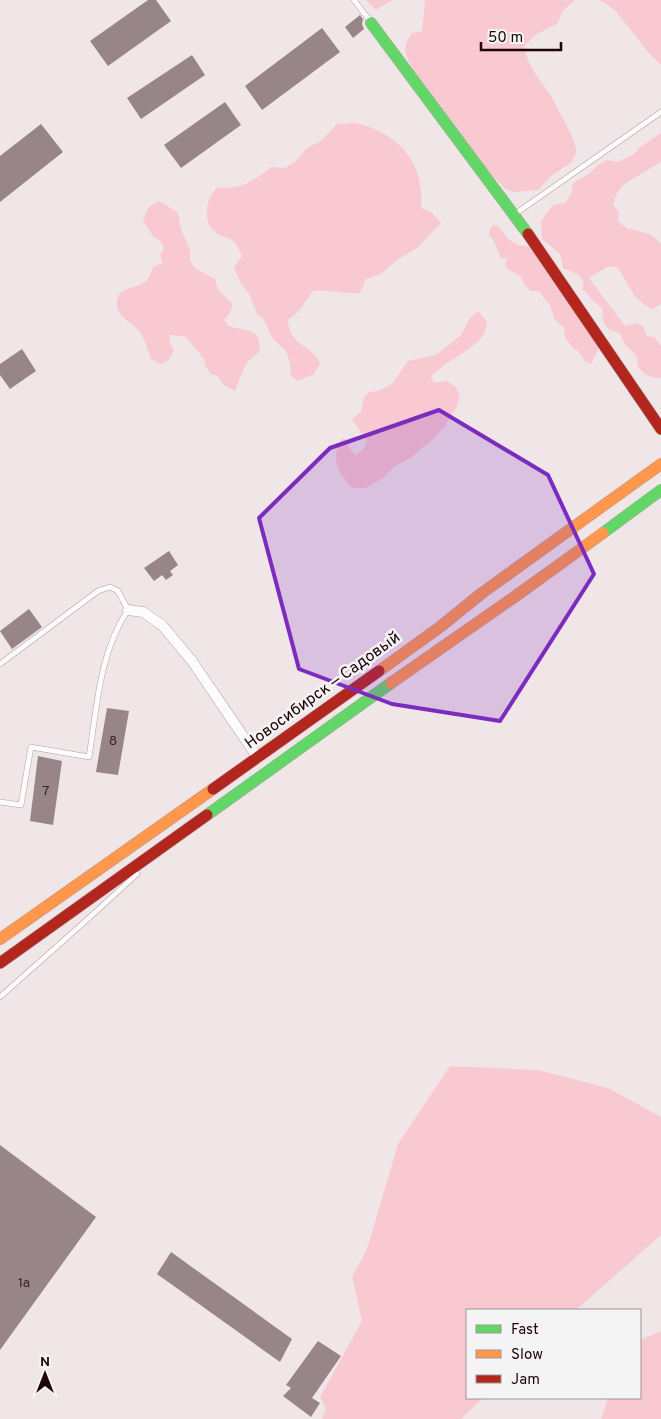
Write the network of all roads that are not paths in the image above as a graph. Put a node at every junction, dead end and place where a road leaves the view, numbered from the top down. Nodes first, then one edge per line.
1 (354, 0) edge
2 (372, 23) joint
3 (661, 112) edge
4 (514, 214) junction
5 (661, 429) edge
6 (661, 464) edge
7 (661, 490) edge
8 (128, 610) junction
9 (0, 664) edge
10 (258, 758) junction
11 (0, 802) edge
12 (179, 835) junction
13 (0, 939) edge
14 (0, 963) edge
15 (0, 997) edge

1 - 2 lane
2 - 4 main road
3 - 4 lane
4 - 5 main road
6 - 10 main road, Новосибирск — Садовый
7 - 12 main road, Новосибирск — Садовый
8 - 9 lane
8 - 10 street
8 - 11 lane
10 - 13 main road, Новосибирск — Садовый
12 - 14 main road, Новосибирск — Садовый
12 - 15 lane

